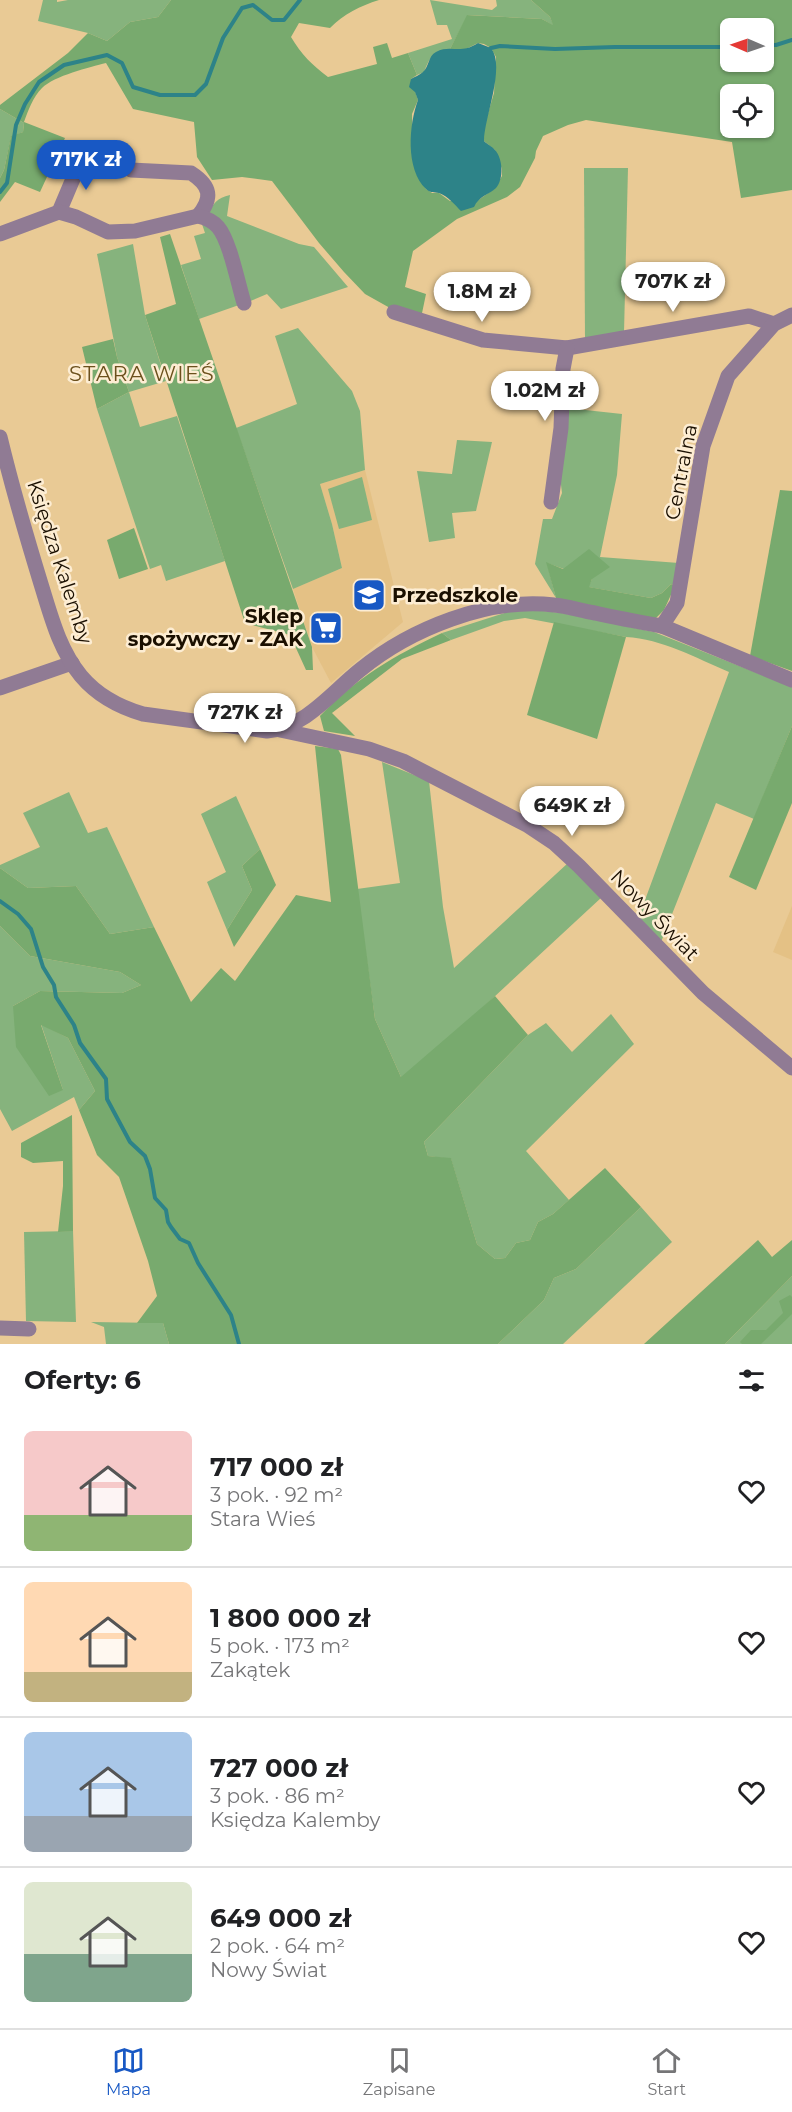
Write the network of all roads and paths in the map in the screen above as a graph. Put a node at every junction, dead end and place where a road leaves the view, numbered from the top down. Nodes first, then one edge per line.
1 (59, 212) junction
2 (198, 216) junction
3 (0, 234) edge
4 (244, 303) dead end
5 (394, 312) dead end
6 (792, 315) edge
7 (774, 324) junction
8 (567, 348) junction
9 (0, 437) edge
10 (551, 502) dead end
11 (662, 626) junction
12 (72, 663) junction
13 (792, 680) edge
14 (0, 688) edge
15 (280, 730) junction
16 (792, 1068) edge
17 (0, 1328) edge
18 (29, 1329) dead end

1 - 2 street
1 - 2 street
1 - 3 street
2 - 4 street
5 - 8 street
6 - 7 street, Centralna
7 - 8 street
7 - 11 street, Centralna
8 - 10 street
9 - 12 street, Księdza Kalemby
11 - 13 street
11 - 15 street
12 - 14 street
12 - 15 street, Księdza Kalemby
15 - 16 street, Nowy Świat
17 - 18 street

